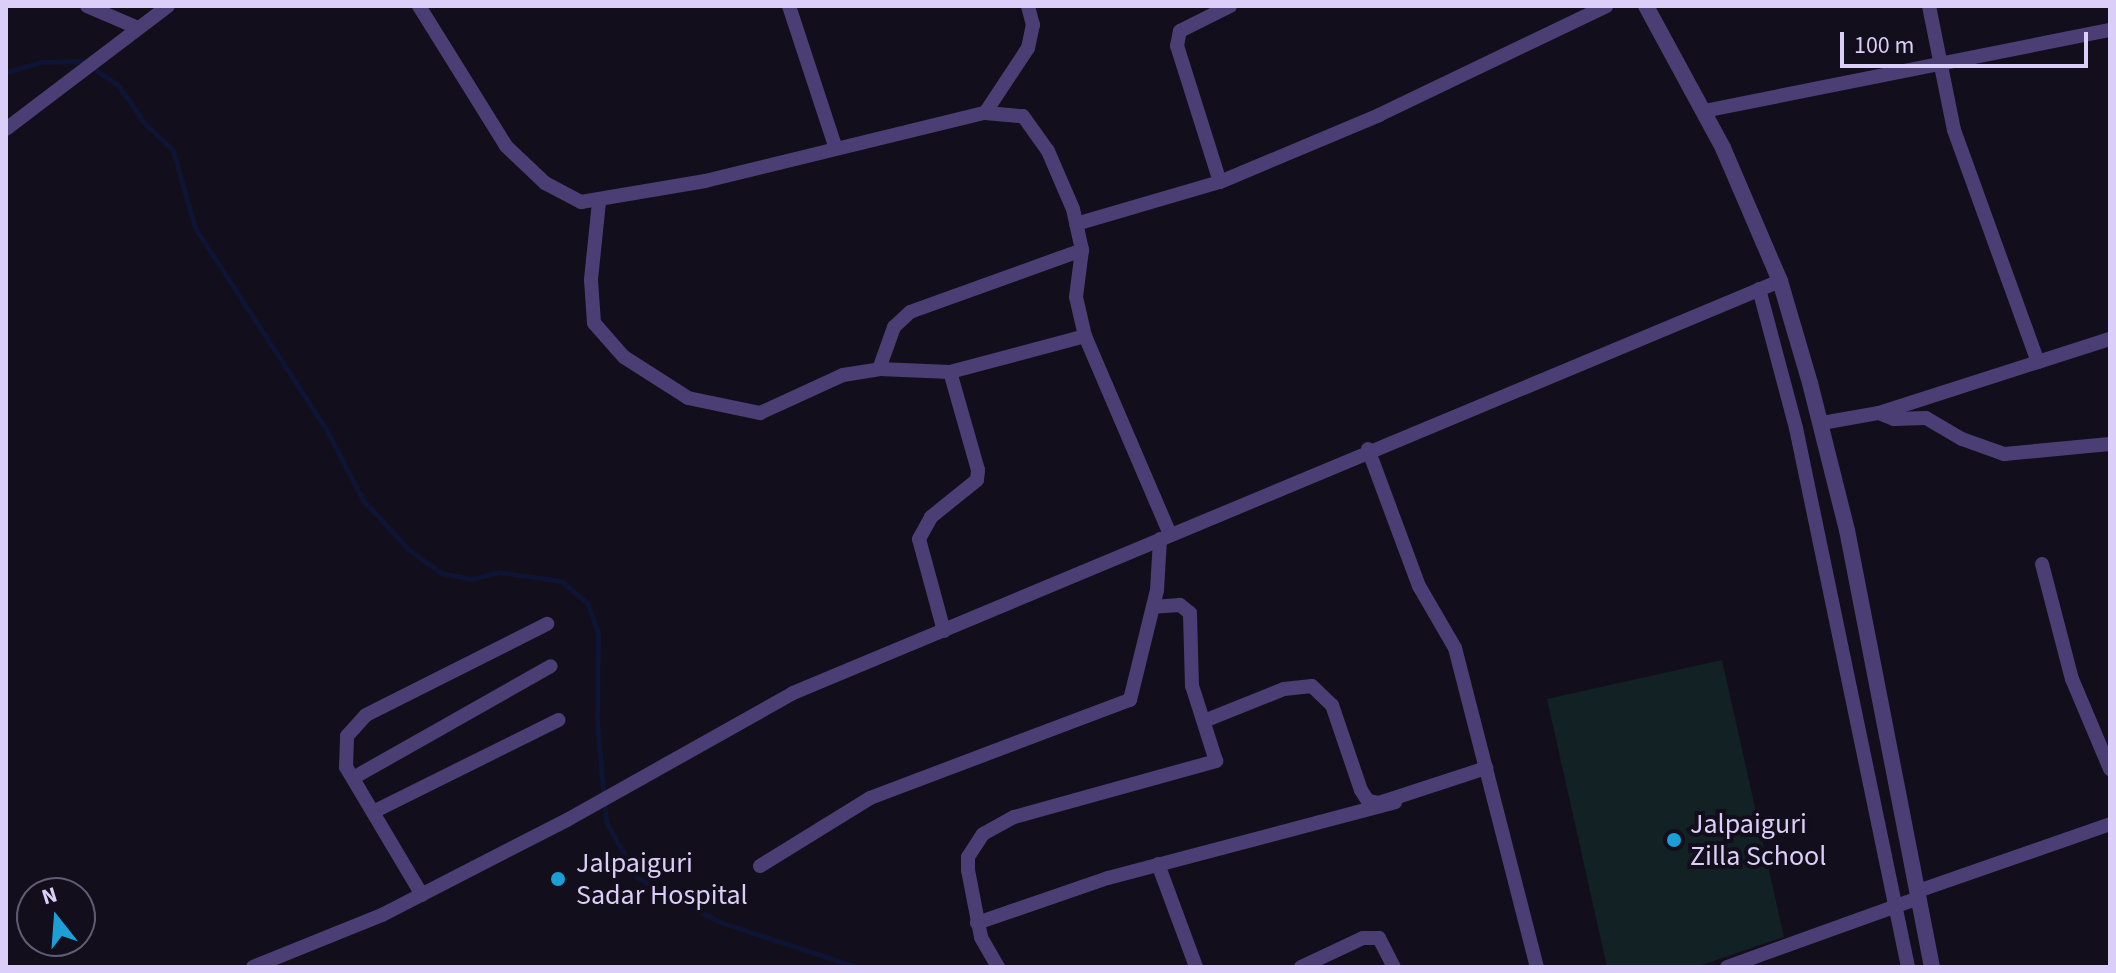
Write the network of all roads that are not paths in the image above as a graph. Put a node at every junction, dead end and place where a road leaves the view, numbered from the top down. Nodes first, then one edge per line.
1 (87, 6) edge
2 (168, 6) edge
3 (419, 6) edge
4 (789, 6) edge
5 (1028, 6) edge
6 (1230, 6) edge
7 (1606, 6) edge
8 (1646, 6) edge
9 (1929, 6) edge
10 (138, 28) junction
11 (2110, 30) edge
12 (1942, 62) junction
13 (1704, 111) junction
14 (985, 113) junction
15 (6, 129) edge
16 (835, 146) junction
17 (1220, 182) junction
18 (599, 202) junction
19 (1076, 224) junction
20 (1082, 250) junction
21 (1780, 281) junction
22 (1759, 289) junction
23 (1085, 336) junction
24 (2110, 339) edge
25 (2038, 362) junction
26 (879, 369) junction
27 (950, 372) junction
28 (1879, 413) junction
29 (1822, 423) junction
30 (2110, 444) edge
31 (1368, 449) junction
32 (1165, 536) junction
33 (2042, 564) dead end
34 (1153, 607) junction
35 (547, 624) dead end
36 (944, 631) junction
37 (551, 666) dead end
38 (558, 720) dead end
39 (1204, 721) junction
40 (1486, 768) junction
41 (2110, 769) edge
42 (353, 778) junction
43 (1395, 802) junction
44 (373, 812) junction
45 (2110, 824) edge
46 (1158, 864) junction
47 (760, 866) dead end
48 (1918, 894) junction
49 (422, 895) junction
50 (1895, 907) junction
51 (977, 923) junction
52 (254, 967) edge
53 (998, 967) edge
54 (1196, 967) edge
55 (1301, 967) edge
56 (1394, 967) edge
57 (1537, 967) edge
58 (1727, 967) edge
59 (1908, 967) edge
60 (1932, 967) edge

1 - 10 street
2 - 10 street
3 - 18 street
4 - 16 street
5 - 14 street
6 - 17 street
7 - 17 street
8 - 13 street
9 - 12 street
10 - 15 street
11 - 12 street
12 - 13 street
12 - 25 street
13 - 21 street
14 - 16 street
14 - 19 street
16 - 18 street
17 - 19 street
18 - 26 street
19 - 20 street
20 - 23 street
20 - 26 street
21 - 22 street
21 - 29 street
22 - 31 street
22 - 50 street
23 - 27 street
23 - 32 street
24 - 25 street
25 - 28 street
26 - 27 street
27 - 36 street
28 - 29 street
28 - 30 street
29 - 48 street
31 - 32 street
31 - 40 street
32 - 34 street
32 - 36 street
33 - 41 street
34 - 39 street
34 - 47 street
35 - 42 street
36 - 49 street
37 - 42 street
38 - 44 street
39 - 43 street
39 - 51 street
40 - 43 street
40 - 57 street
42 - 44 street
43 - 46 street
44 - 49 street
45 - 48 street
46 - 51 street
46 - 54 street
48 - 50 street
48 - 60 street
49 - 52 street
50 - 58 street
50 - 59 street
51 - 53 street
55 - 56 street

